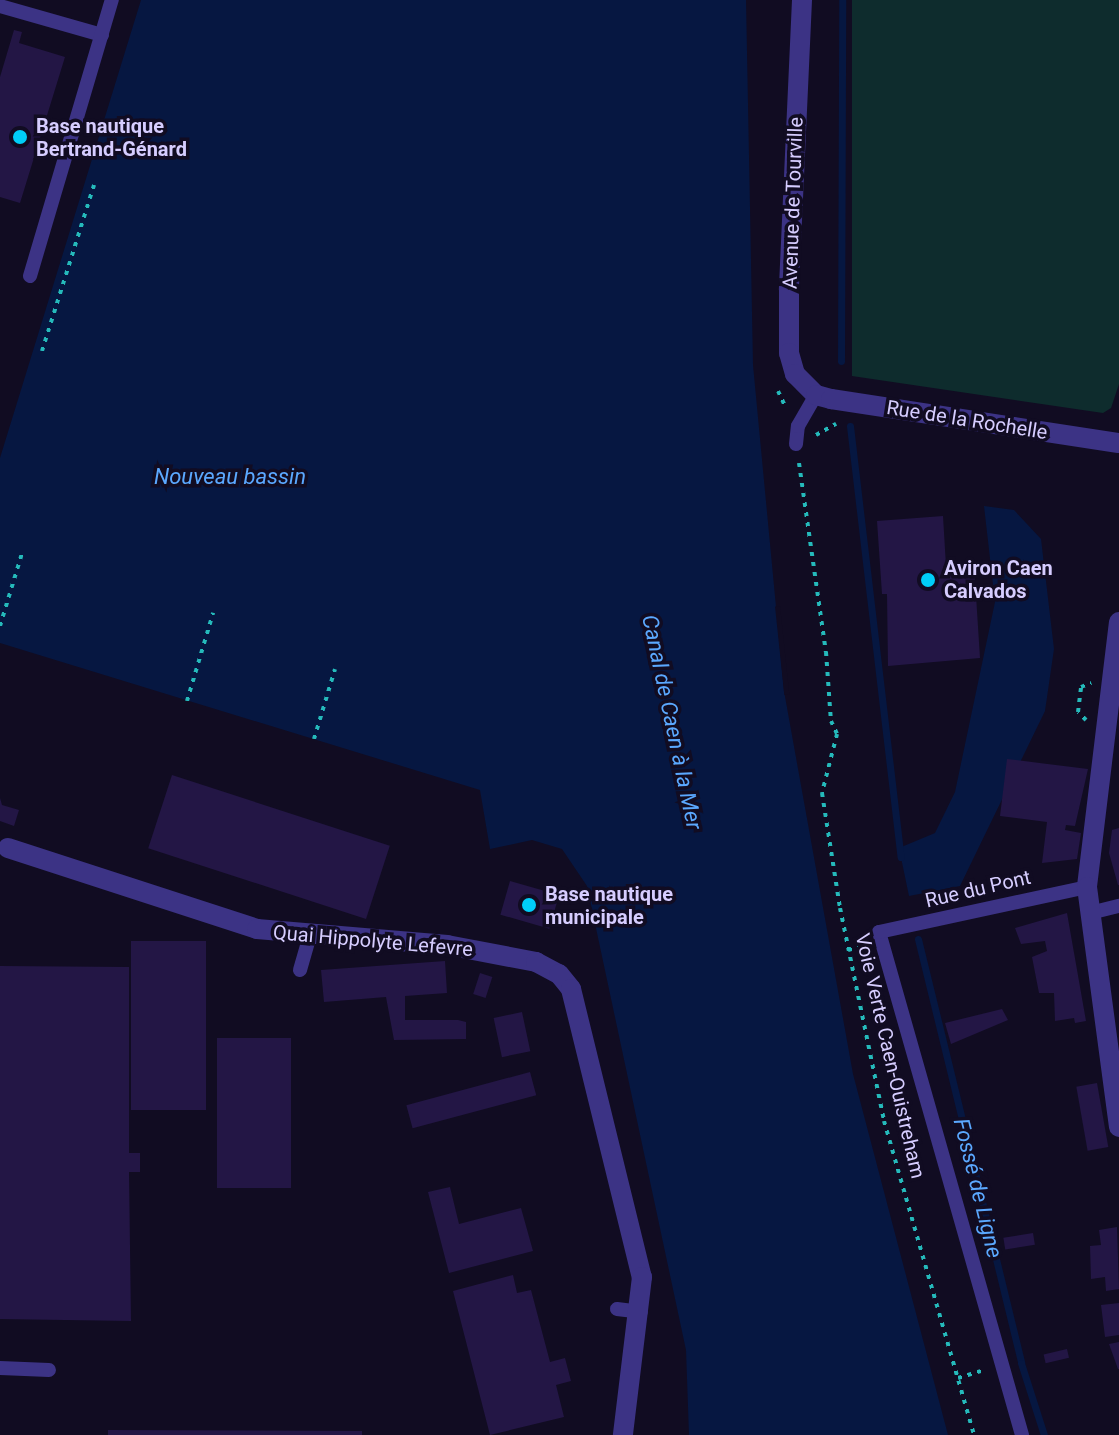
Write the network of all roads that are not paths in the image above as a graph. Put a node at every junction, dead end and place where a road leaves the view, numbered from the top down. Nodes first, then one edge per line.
1 (112, 0) edge
2 (802, 0) edge
3 (0, 6) edge
4 (102, 35) junction
5 (30, 276) dead end
6 (816, 395) junction
7 (1119, 443) edge
8 (796, 444) road end
9 (1119, 622) edge
10 (3, 847) edge
11 (1087, 887) junction
12 (1119, 906) edge
13 (1090, 913) junction
14 (310, 936) junction
15 (300, 970) dead end
16 (1119, 1127) edge
17 (617, 1309) dead end
18 (641, 1312) junction
19 (0, 1368) edge
20 (49, 1370) dead end
21 (623, 1435) edge
22 (1022, 1435) edge

1 - 4 lane
2 - 6 street, Avenue de Tourville
3 - 4 lane
4 - 5 lane
6 - 7 street, Rue de la Rochelle
6 - 8 lane
9 - 11 street
10 - 14 street, Quai Hippolyte Lefevre
11 - 13 street
11 - 22 lane, Rue du Pont
12 - 13 lane
13 - 16 street
14 - 15 lane
14 - 18 street, Quai Hippolyte Lefevre
17 - 18 lane
18 - 21 street, Quai Hippolyte Lefevre
19 - 20 lane

